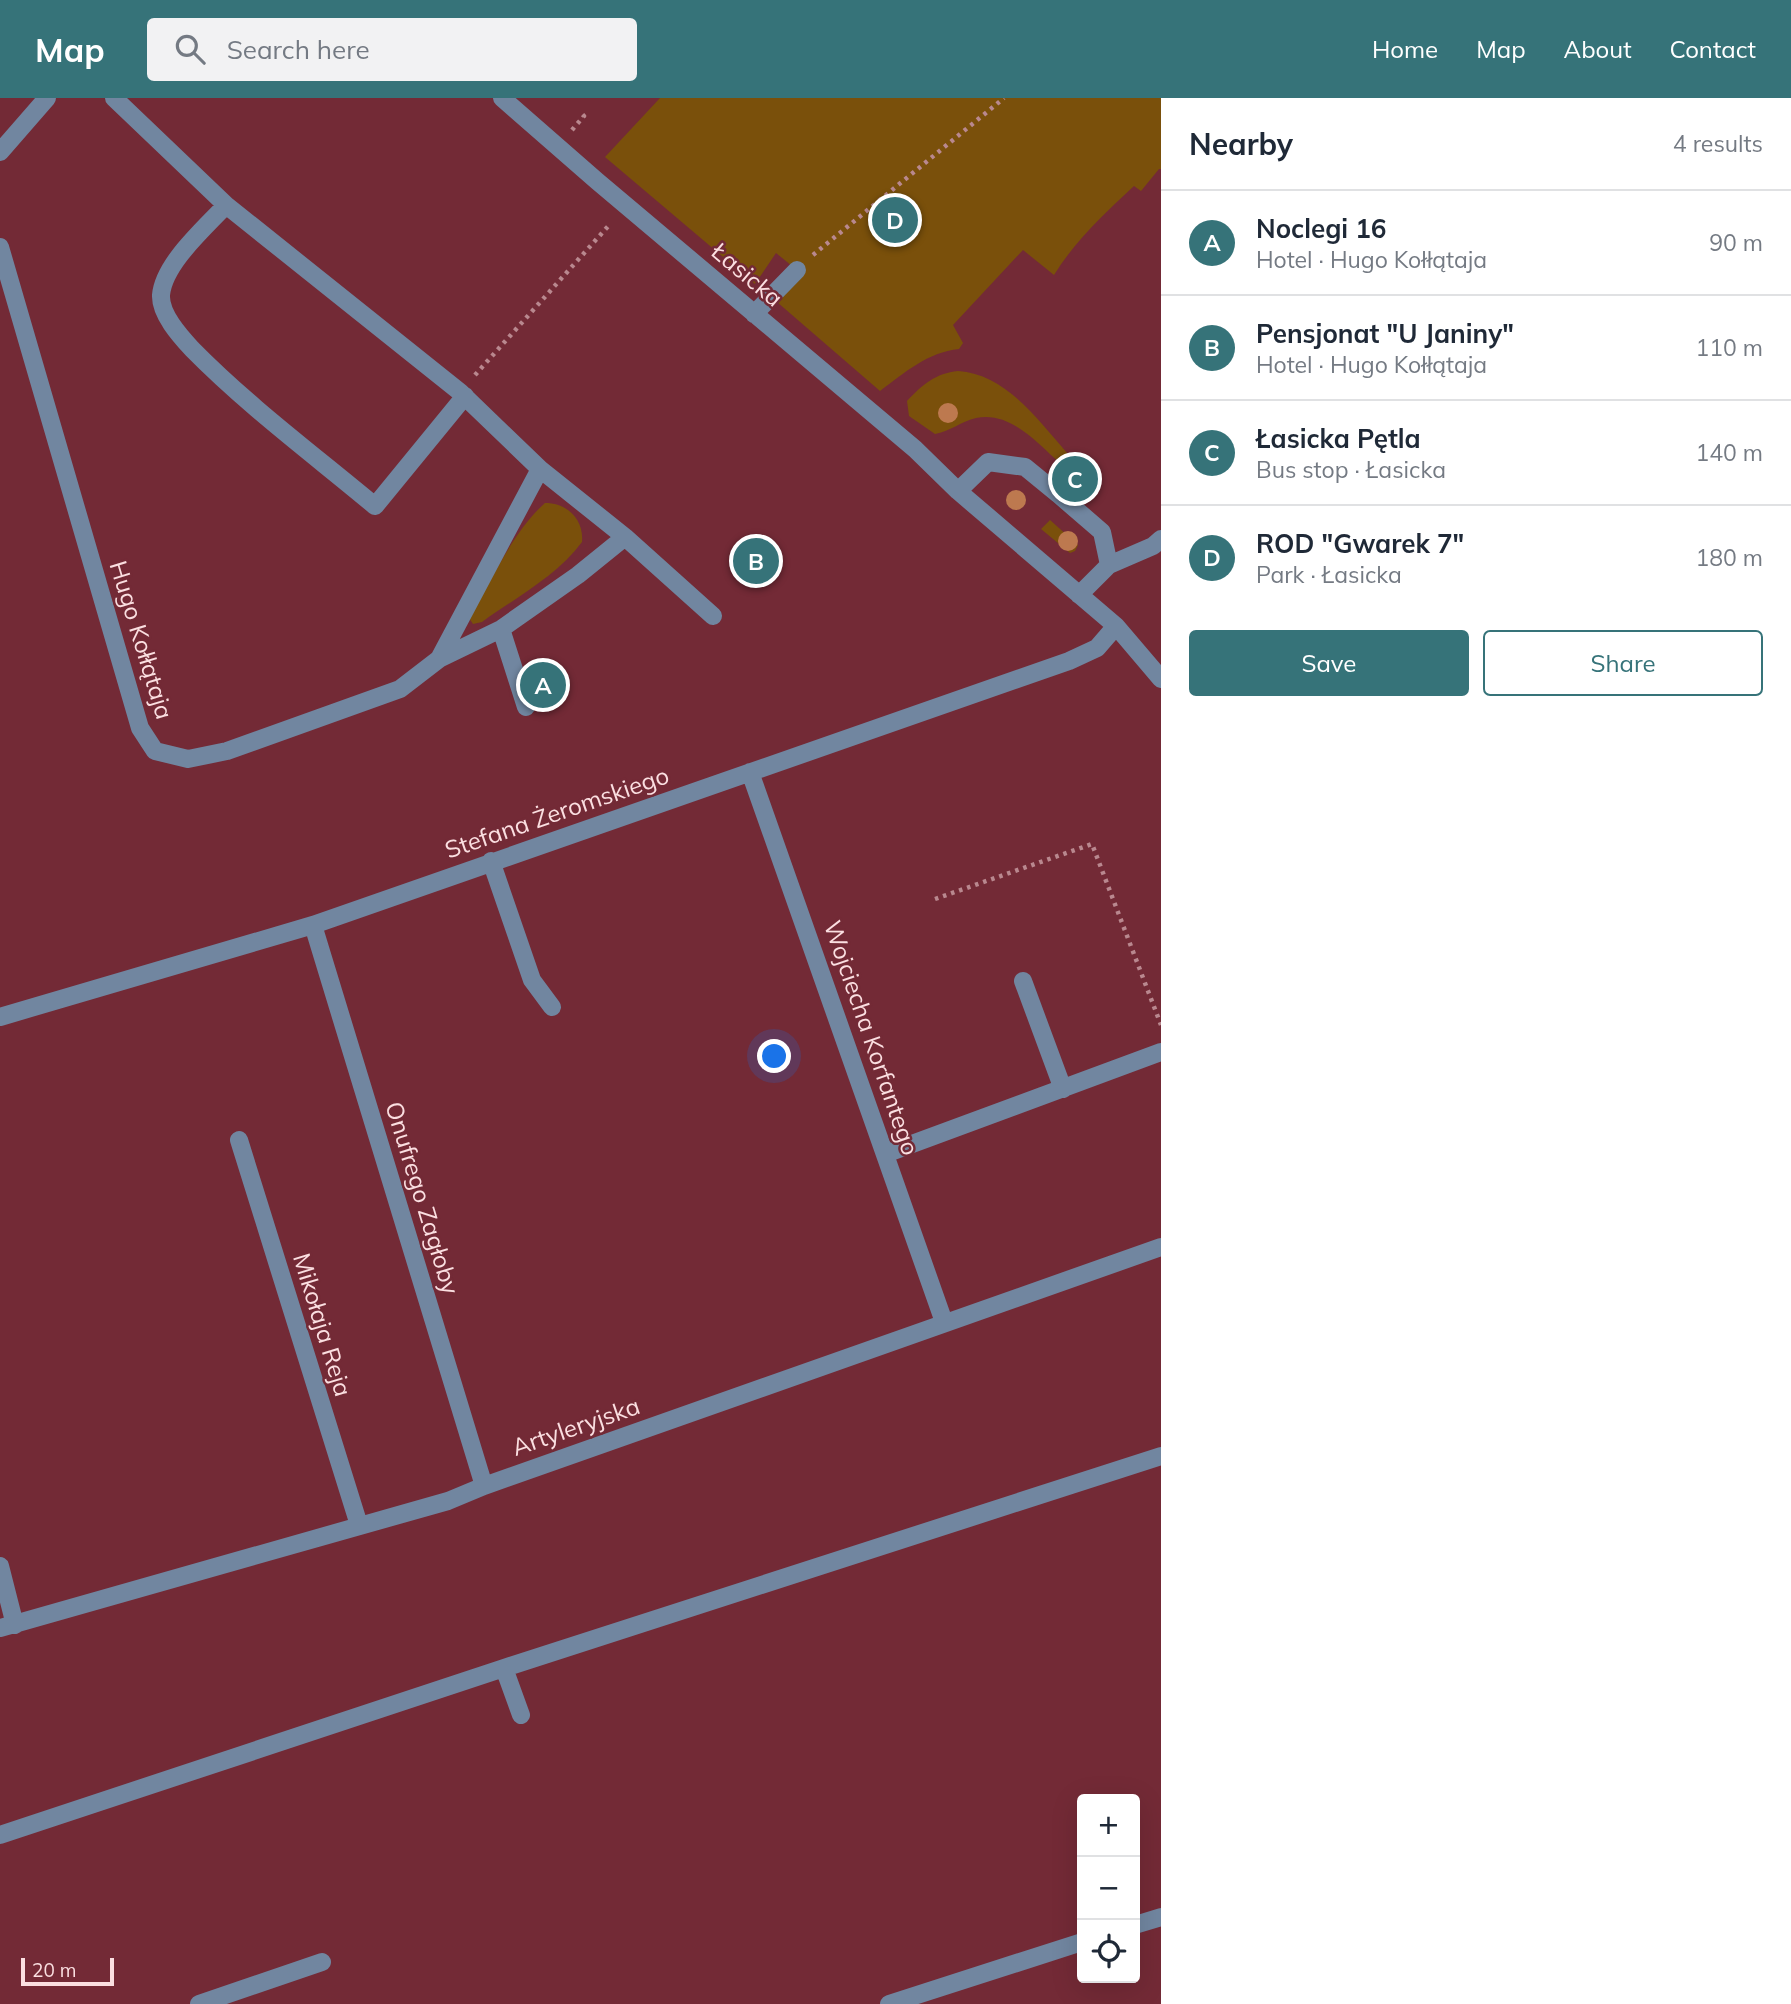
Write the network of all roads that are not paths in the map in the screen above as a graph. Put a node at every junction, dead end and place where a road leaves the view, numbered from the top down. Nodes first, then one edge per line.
1 (47, 98) edge
2 (114, 98) edge
3 (502, 98) edge
4 (0, 152) edge
5 (226, 205) junction
6 (0, 247) edge
7 (797, 270) road end
8 (754, 314) junction
9 (462, 394) junction
10 (540, 469) junction
11 (958, 491) junction
12 (625, 537) junction
13 (1161, 539) edge
14 (1109, 565) junction
15 (1079, 595) junction
16 (713, 615) dead end
17 (1116, 626) junction
18 (501, 629) junction
19 (439, 659) junction
20 (1161, 679) edge
21 (526, 707) dead end
22 (750, 772) junction
23 (491, 861) junction
24 (313, 925) junction
25 (1023, 981) dead end
26 (552, 1007) dead end
27 (0, 1017) edge
28 (1161, 1052) edge
29 (1063, 1088) junction
30 (239, 1140) dead end
31 (885, 1154) junction
32 (1161, 1247) edge
33 (944, 1322) junction
34 (1161, 1457) edge
35 (484, 1486) junction
36 (359, 1525) junction
37 (0, 1566) edge
38 (7, 1626) edge
39 (504, 1668) junction
40 (521, 1715) dead end
41 (0, 1835) edge
42 (1161, 1917) edge
43 (1140, 1923) edge
44 (1077, 1944) edge
45 (322, 1962) dead end
46 (199, 2004) edge
47 (889, 2004) edge

1 - 4 street
2 - 5 street
3 - 8 street, Łasicka
5 - 9 street
5 - 9 street
6 - 19 street, Hugo Kołłątaja
7 - 8 street
8 - 11 street, Łasicka
9 - 10 street
10 - 12 street
10 - 19 street, Hugo Kołłątaja
11 - 14 street
11 - 15 street, Łasicka
12 - 16 street
12 - 18 street, Hugo Kołłątaja
13 - 14 street
14 - 15 street
15 - 17 street
17 - 20 street
17 - 22 street, Stefana Żeromskiego
18 - 19 street, Hugo Kołłątaja
18 - 21 street
22 - 23 street, Stefana Żeromskiego
22 - 31 street, Wojciecha Korfantego
23 - 24 street, Stefana Żeromskiego
23 - 26 street
24 - 27 street, Stefana Żeromskiego
24 - 35 street, Onufrego Zagłoby
25 - 29 street
28 - 29 street
29 - 31 street
30 - 36 street, Mikołaja Reja
31 - 33 street, Wojciecha Korfantego
32 - 33 street, Artyleryjska
33 - 35 street, Artyleryjska
34 - 39 street
35 - 36 street, Artyleryjska
36 - 38 street, Artyleryjska
37 - 38 street
39 - 40 street
39 - 41 street
42 - 43 street
44 - 47 street
45 - 46 street

